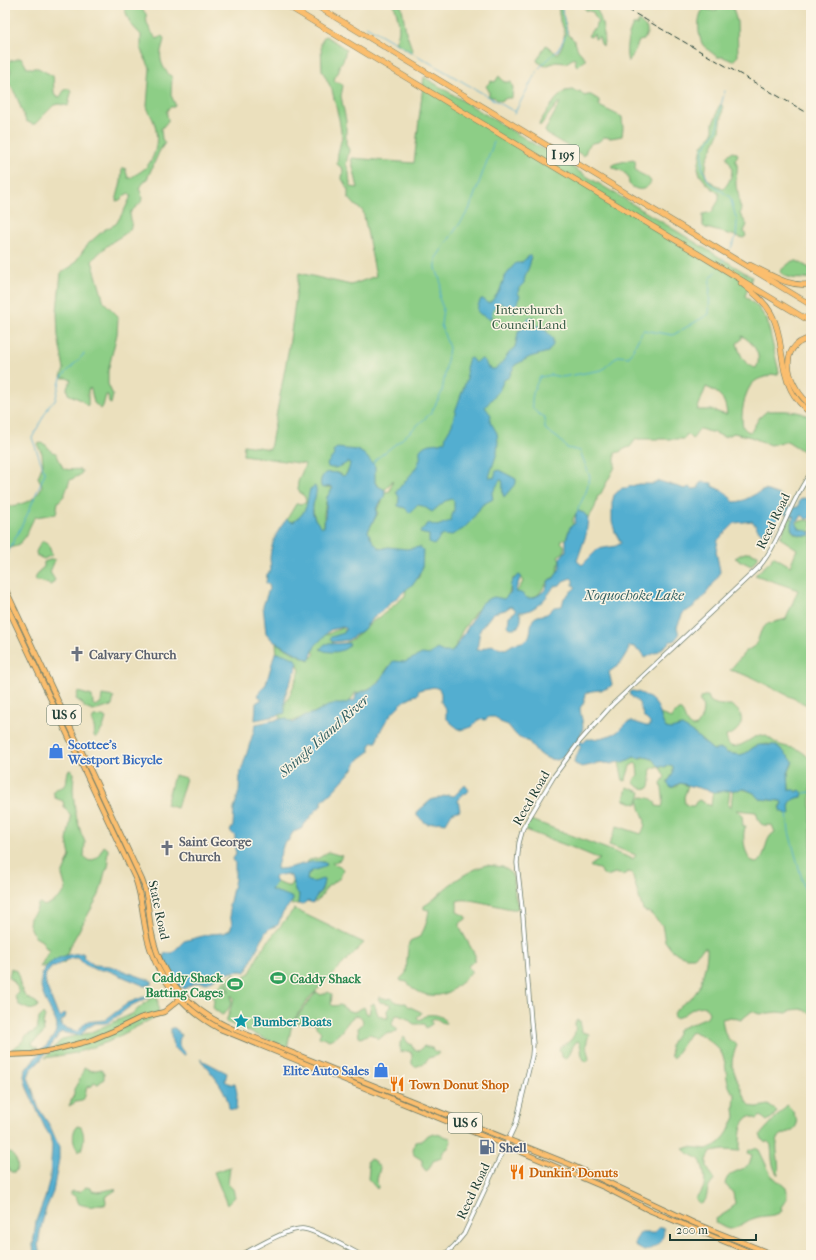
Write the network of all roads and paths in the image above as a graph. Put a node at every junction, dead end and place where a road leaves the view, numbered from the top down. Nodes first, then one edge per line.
1 (286, 5) edge
2 (315, 5) edge
3 (729, 255) junction
4 (721, 267) junction
5 (811, 284) edge
6 (811, 305) edge
7 (811, 322) edge
8 (811, 338) edge
9 (811, 405) edge
10 (811, 414) edge
11 (811, 473) edge
12 (5, 588) edge
13 (5, 602) edge
14 (181, 997) junction
15 (5, 1055) edge
16 (508, 1140) junction
17 (505, 1145) junction
18 (241, 1255) edge
19 (361, 1255) edge
20 (444, 1255) edge
21 (758, 1255) edge
22 (774, 1255) edge

1 - 4 highway, I 195
2 - 3 highway, I 195
3 - 5 highway
3 - 6 highway, I 195
4 - 7 highway, I 195
4 - 10 highway
8 - 9 highway
11 - 16 street, Reed Road
12 - 14 main road, State Road / US 6
13 - 14 main road, State Road / US 6
14 - 15 main road
14 - 16 main road, State Road / US 6
14 - 17 main road, State Road / US 6
16 - 17 street, Reed Road
16 - 22 main road, State Road / US 6
17 - 20 street, Reed Road
17 - 21 main road, State Road / US 6
18 - 19 street

